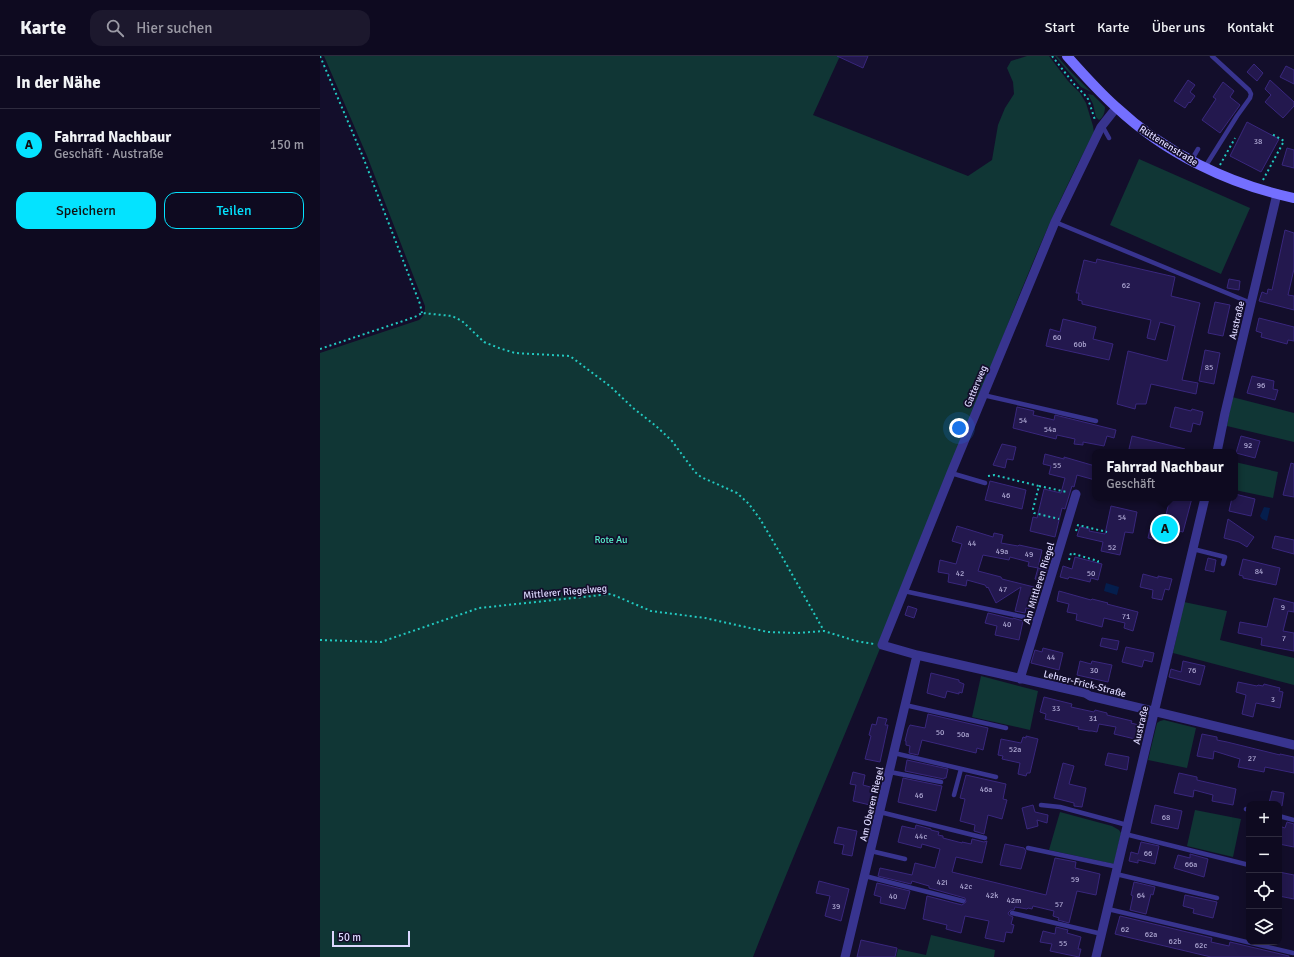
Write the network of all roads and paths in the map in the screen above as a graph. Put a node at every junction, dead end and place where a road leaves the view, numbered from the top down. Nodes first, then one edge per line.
1 (320, 56) edge
2 (1052, 56) edge
3 (1067, 56) edge
4 (1212, 56) edge
5 (1116, 108) junction
6 (1101, 127) junction
7 (1272, 134) dead end
8 (1109, 138) dead end
9 (1235, 138) dead end
10 (1198, 149) dead end
11 (1191, 161) junction
12 (1219, 166) dead end
13 (1205, 167) junction
14 (1261, 183) dead end
15 (1277, 194) junction
16 (1294, 198) edge
17 (1055, 222) junction
18 (1251, 303) junction
19 (422, 313) junction
20 (320, 349) edge
21 (983, 395) junction
22 (1096, 421) dead end
23 (1218, 449) edge
24 (950, 473) junction
25 (985, 482) joint
26 (1039, 486) junction
27 (1076, 494) joint
28 (1204, 501) edge
29 (1068, 521) junction
30 (1076, 531) dead end
31 (1107, 532) dead end
32 (1193, 549) junction
33 (1069, 560) dead end
34 (1098, 563) dead end
35 (1223, 564) dead end
36 (904, 591) junction
37 (1038, 620) junction
38 (824, 631) junction
39 (320, 640) edge
40 (882, 645) junction
41 (917, 655) junction
42 (1020, 679) junction
43 (905, 705) junction
44 (1155, 712) junction
45 (1006, 728) dead end
46 (1294, 745) edge
47 (894, 753) junction
48 (961, 769) junction
49 (890, 772) junction
50 (996, 777) dead end
51 (941, 782) dead end
52 (954, 795) dead end
53 (1041, 806) dead end
54 (880, 812) junction
55 (1282, 817) edge
56 (1294, 820) edge
57 (1127, 825) junction
58 (1126, 834) junction
59 (985, 838) dead end
60 (1028, 848) dead end
61 (871, 851) junction
62 (905, 859) dead end
63 (1246, 864) edge
64 (1117, 870) junction
65 (865, 876) junction
66 (1217, 898) dead end
67 (963, 900) dead end
68 (1108, 909) junction
69 (1012, 912) dead end
70 (1102, 934) junction
71 (1294, 952) edge
72 (845, 957) edge
73 (1096, 957) edge

1 - 19 path
2 - 6 path
3 - 5 main road, Rüttenenstraße
4 - 13 lane
5 - 6 street, Gatterweg
5 - 11 main road, Rüttenenstraße
6 - 8 lane
6 - 17 street, Gatterweg
7 - 14 path
9 - 12 path
10 - 11 lane
11 - 13 main road, Rüttenenstraße
13 - 15 main road, Rüttenenstraße
15 - 16 main road, Rüttenenstraße
15 - 18 street, Austraße
17 - 18 lane
17 - 21 street, Gatterweg
18 - 23 street, Austraße
19 - 20 path
19 - 38 path
21 - 22 lane
21 - 24 street, Gatterweg
24 - 25 lane
24 - 36 street, Gatterweg
25 - 26 path
26 - 27 path
26 - 29 path
27 - 29 street, Am Mittleren Riegel
28 - 32 street, Austraße
29 - 37 street, Am Mittleren Riegel
30 - 31 path
32 - 35 lane
32 - 44 street, Austraße
33 - 34 path
36 - 37 lane
36 - 40 street, Gatterweg
37 - 42 street, Am Mittleren Riegel
38 - 39 path, Mittlerer Riegelweg
38 - 40 path, Mittlerer Riegelweg
40 - 41 street
41 - 42 street, Lehrer-Frick-Straße
41 - 43 street, Am Oberen Riegel
42 - 44 street, Lehrer-Frick-Straße
43 - 45 lane
43 - 47 street, Am Oberen Riegel
44 - 46 street, Lehrer-Frick-Straße
44 - 57 street, Austraße
47 - 48 lane
47 - 49 street, Am Oberen Riegel
48 - 50 lane
48 - 52 lane
49 - 51 lane
49 - 54 street, Am Oberen Riegel
53 - 57 lane
54 - 59 lane
54 - 61 street, Am Oberen Riegel
55 - 56 lane
57 - 58 street, Austraße
58 - 63 lane
58 - 64 street, Austraße
60 - 64 lane
61 - 62 lane
61 - 65 street, Am Oberen Riegel
64 - 66 lane
64 - 68 street, Austraße
65 - 67 lane
65 - 72 street, Am Oberen Riegel
68 - 70 street, Austraße
68 - 71 lane
69 - 70 lane
70 - 73 street, Austraße

